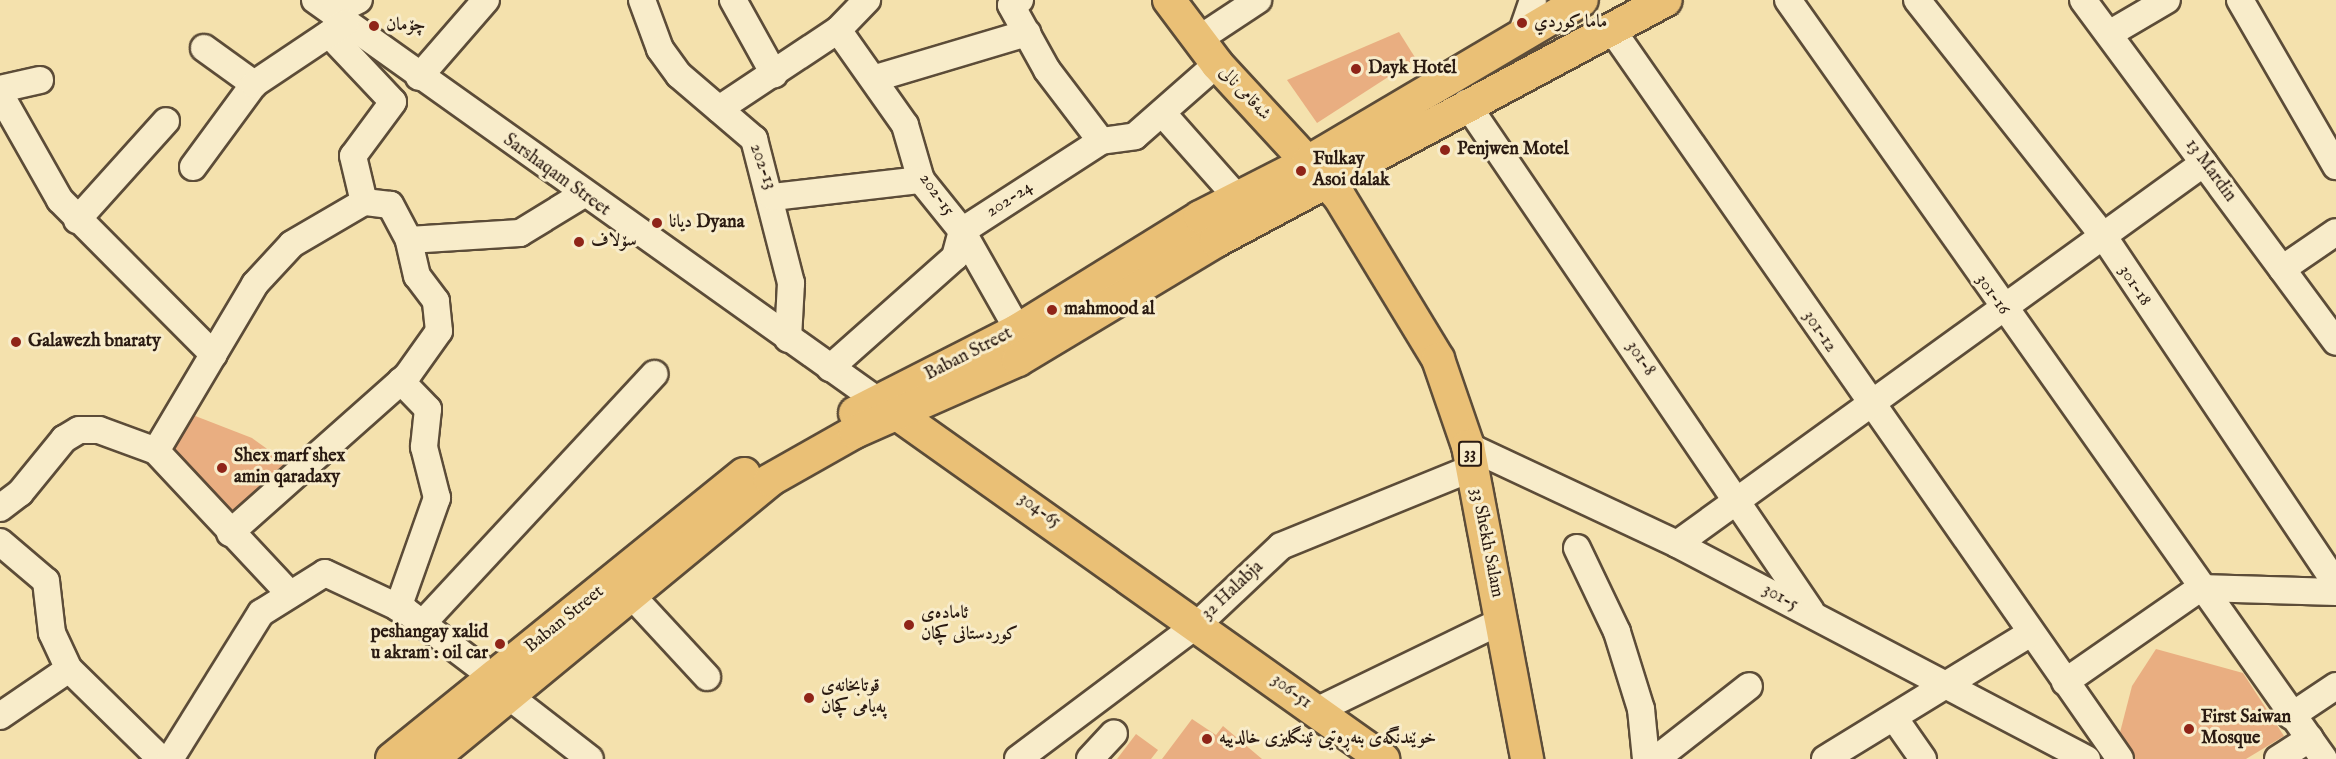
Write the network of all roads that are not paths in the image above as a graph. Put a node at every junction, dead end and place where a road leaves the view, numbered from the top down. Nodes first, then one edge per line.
1 (358, 0) edge
2 (486, 0) edge
3 (642, 0) edge
4 (733, 0) edge
5 (867, 0) edge
6 (1169, 0) edge
7 (1258, 0) edge
8 (1533, 0) edge
9 (1582, 0) edge
10 (1666, 0) edge
11 (1788, 0) edge
12 (1917, 0) edge
13 (2083, 0) edge
14 (2167, 0) edge
15 (2240, 0) edge
16 (1016, 3) edge
17 (1224, 10) edge
18 (330, 18) edge
19 (1610, 27) junction
20 (838, 30) junction
21 (1522, 32) junction
22 (1028, 33) junction
23 (2109, 34) junction
24 (204, 48) dead end
25 (1208, 52) junction
26 (774, 74) junction
27 (419, 77) junction
28 (876, 78) junction
29 (40, 80) dead end
30 (254, 84) junction
31 (0, 89) edge
32 (0, 94) edge
33 (1466, 103) junction
34 (719, 109) junction
35 (1164, 116) junction
36 (166, 121) dead end
37 (1101, 141) junction
38 (2204, 164) junction
39 (2336, 166) edge
40 (193, 167) dead end
41 (1316, 172) junction
42 (921, 180) junction
43 (582, 195) junction
44 (1236, 196) junction
45 (772, 197) junction
46 (364, 202) junction
47 (77, 220) junction
48 (962, 231) junction
49 (2336, 232) edge
50 (2104, 237) junction
51 (410, 240) junction
52 (2282, 269) junction
53 (2002, 308) junction
54 (1018, 330) junction
55 (788, 339) junction
56 (2336, 342) edge
57 (214, 355) junction
58 (830, 368) junction
59 (654, 374) dead end
60 (401, 381) junction
61 (1868, 403) junction
62 (889, 408) junction
63 (156, 451) junction
64 (1470, 457) junction
65 (1736, 502) junction
66 (0, 508) edge
67 (230, 533) junction
68 (0, 542) edge
69 (1677, 544) junction
70 (1577, 548) dead end
71 (2336, 583) edge
72 (2200, 588) junction
73 (2336, 592) edge
74 (289, 593) junction
75 (633, 597) junction
76 (398, 608) junction
77 (1814, 615) junction
78 (1501, 621) junction
79 (423, 623) junction
80 (1199, 623) junction
81 (2031, 633) junction
82 (69, 669) junction
83 (707, 677) dead end
84 (2065, 682) junction
85 (2336, 686) edge
86 (1749, 687) dead end
87 (1950, 687) junction
88 (502, 688) junction
89 (1316, 711) junction
90 (0, 716) edge
91 (2291, 716) junction
92 (1895, 719) junction
93 (1114, 733) dead end
94 (2310, 738) junction
95 (1029, 756) edge
96 (161, 759) edge
97 (170, 759) edge
98 (392, 759) edge
99 (432, 759) edge
100 (590, 759) edge
101 (1090, 759) edge
102 (1383, 759) edge
103 (1527, 759) edge
104 (1646, 759) edge
105 (1656, 759) edge
106 (1825, 759) edge
107 (1923, 759) edge
108 (2086, 759) edge
109 (2120, 759) edge
110 (2278, 759) edge
111 (2324, 759) edge

1 - 18 street
2 - 27 street
3 - 34 street, 202-13
4 - 26 street
5 - 20 street
6 - 25 main road, شەقامی نالی
7 - 17 street, 202-24
8 - 21 street
9 - 21 main road, Baban Street
10 - 19 main road
11 - 53 street, 301-16
12 - 50 street, 301-18
13 - 23 street, 13 Mardin
14 - 23 street
15 - 39 street
16 - 22 street
17 - 25 street, 202-24
18 - 27 street, Sarshaqam Street
18 - 30 street
18 - 46 street
19 - 33 main road
19 - 61 street, 301-12
20 - 26 street
20 - 28 street, 202-15
21 - 41 main road, Baban Street
22 - 28 street
22 - 37 street
23 - 38 street, 13 Mardin
24 - 30 street
25 - 35 street, 202-24
25 - 41 main road, شەقامی نالی
26 - 34 street
27 - 43 street, Sarshaqam Street
28 - 42 street, 202-15
29 - 31 street
30 - 40 street
32 - 47 street
33 - 41 main road
33 - 65 street, 301-8
34 - 45 street, 202-13
35 - 37 street, 202-24
35 - 44 street
36 - 47 street
37 - 48 street, 202-24
38 - 50 street
38 - 52 street, 13 Mardin
41 - 44 main road, Baban Street
41 - 62 main road
41 - 64 main road, 33 Shekh Salam / 33
42 - 45 street
42 - 48 street, 202-15
43 - 51 street
43 - 55 street, Sarshaqam Street
44 - 54 main road, Baban Street
45 - 55 street, 202-13
46 - 51 street
46 - 57 street
47 - 57 street
48 - 54 street, 202-15
48 - 58 street
49 - 52 street
50 - 53 street
50 - 71 street, 301-18
51 - 60 street
52 - 56 street, 13 Mardin
53 - 61 street
53 - 72 street, 301-16
54 - 62 main road, Baban Street
55 - 58 street, Sarshaqam Street
57 - 63 street
58 - 62 street, Sarshaqam Street
59 - 79 street
60 - 67 street
60 - 76 street
61 - 65 street
61 - 81 street, 301-12
62 - 75 main road
62 - 80 main road, 304-65
62 - 88 main road, Baban Street
63 - 66 street
63 - 67 street
64 - 69 street, 301-5
64 - 78 main road, 33 Shekh Salam / 33
64 - 80 street, 32 Halabja
65 - 69 street
65 - 77 street, 301-8
67 - 74 street
68 - 82 street
69 - 77 street, 301-5
70 - 104 street
72 - 73 street
72 - 84 street
72 - 91 street, 301-16
74 - 76 street
74 - 97 street
75 - 83 street
75 - 88 main road
76 - 79 street
77 - 87 street, 301-5
78 - 89 street
78 - 103 main road, 33 Shekh Salam / 33
79 - 88 street
80 - 89 main road, 306-51
80 - 95 street, 32 Halabja
81 - 84 street, 301-12
81 - 87 street
82 - 90 street
82 - 96 street
84 - 109 street, 301-12
85 - 91 street
86 - 105 street
87 - 92 street
87 - 108 street, 301-5
88 - 98 main road, Baban Street
88 - 99 main road
88 - 100 street
89 - 102 main road, 306-51
91 - 94 street, 301-16
92 - 106 street
92 - 107 street
93 - 101 street
94 - 110 street
94 - 111 street, 301-16

